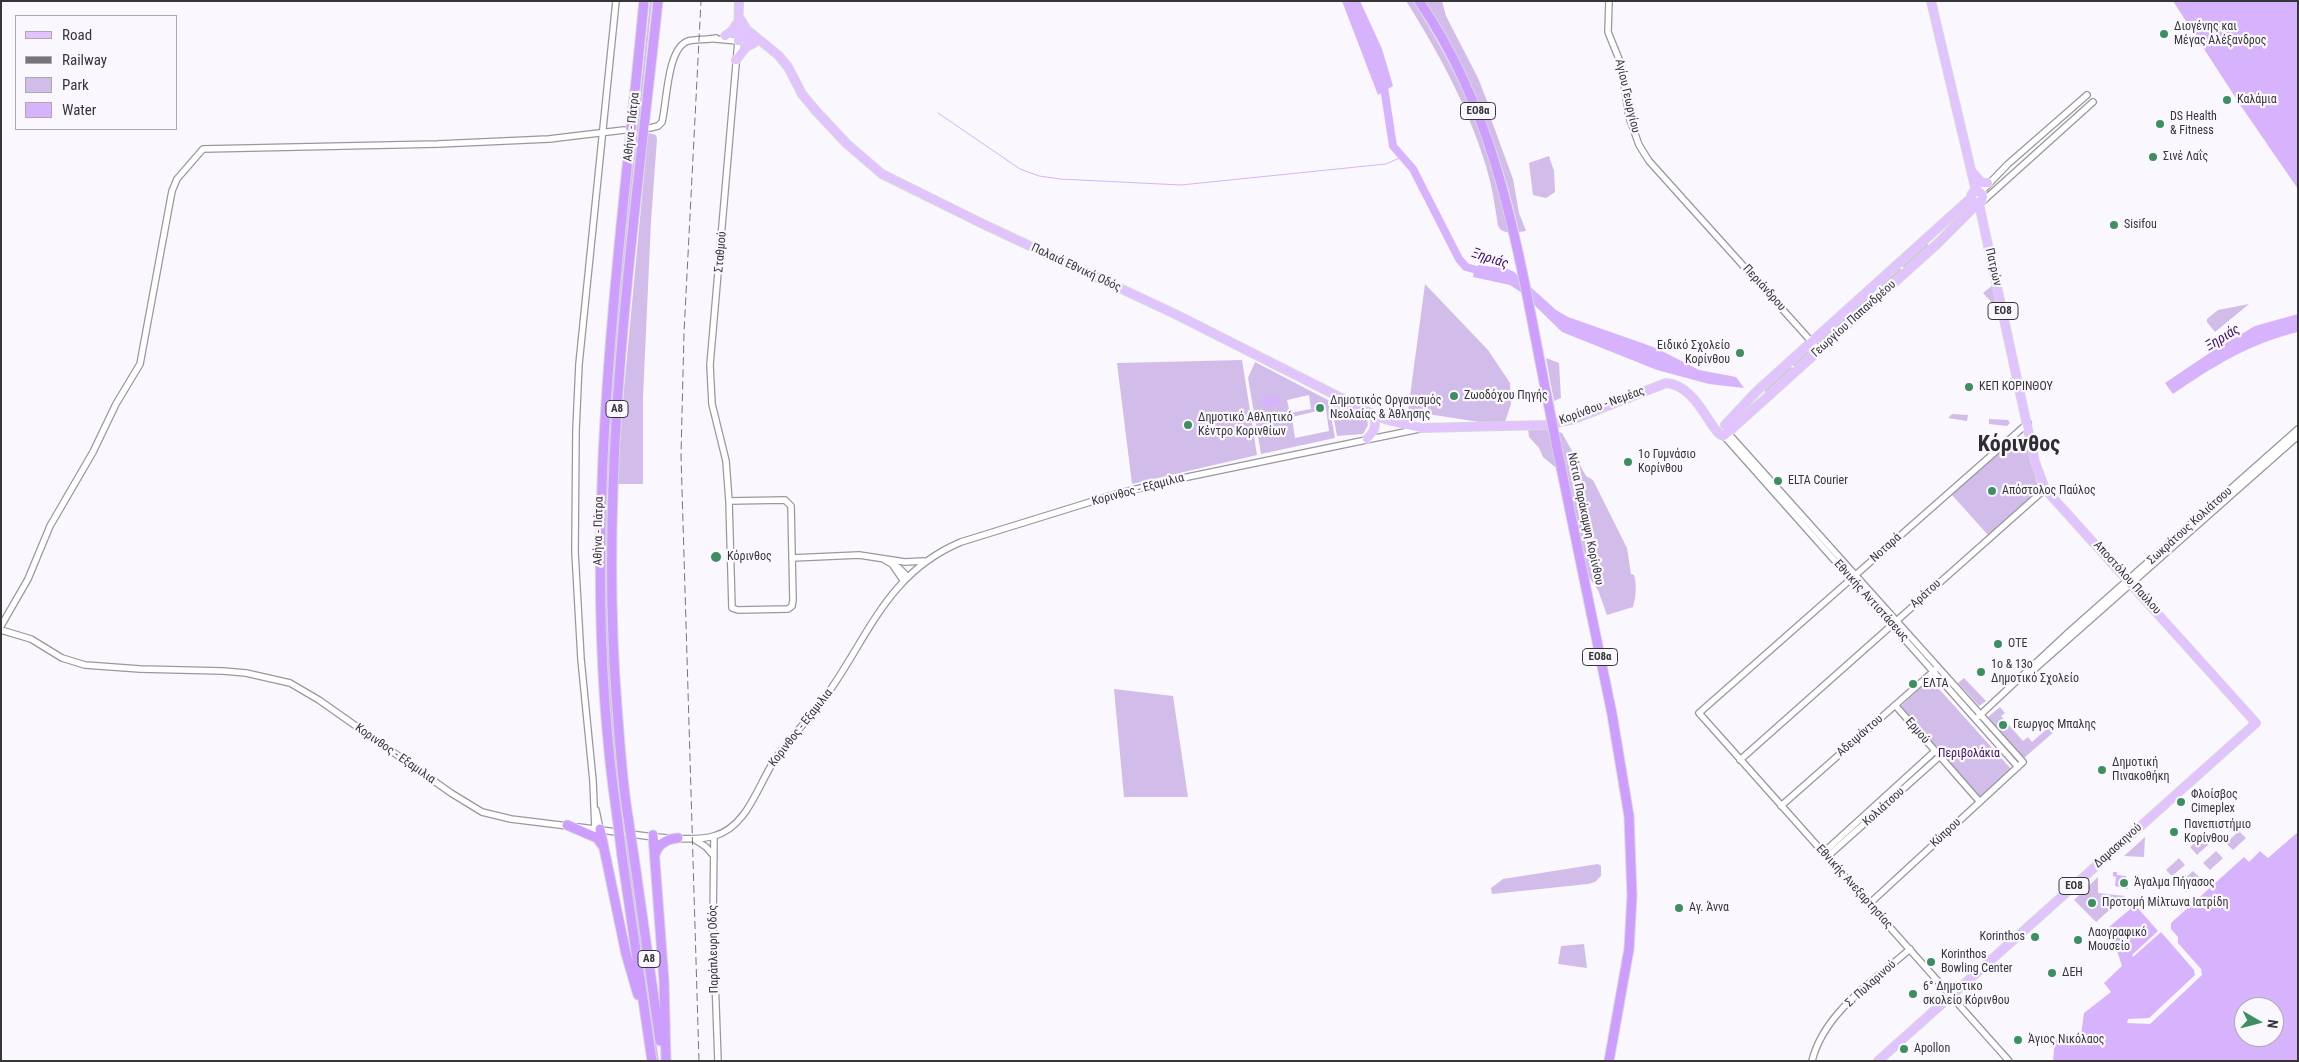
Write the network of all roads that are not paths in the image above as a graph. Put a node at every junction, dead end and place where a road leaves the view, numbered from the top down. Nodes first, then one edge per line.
1 (616, 1) edge
2 (644, 1) edge
3 (658, 1) edge
4 (739, 1) edge
5 (1419, 1) edge
6 (1609, 1) edge
7 (1931, 1) edge
8 (739, 18) junction
9 (725, 36) junction
10 (715, 39) junction
11 (738, 39) junction
12 (757, 42) junction
13 (736, 60) junction
14 (2087, 95) dead end
15 (2093, 102) dead end
16 (650, 128) dead end
17 (624, 130) dead end
18 (602, 132) junction
19 (1971, 171) junction
20 (1979, 191) junction
21 (1989, 195) junction
22 (1980, 203) junction
23 (1709, 226) joint
24 (1812, 342) junction
25 (1819, 350) junction
26 (1373, 414) junction
27 (2027, 421) junction
28 (1421, 428) junction
29 (2298, 429) edge
30 (1724, 430) junction
31 (2298, 436) edge
32 (1367, 440) junction
33 (2045, 489) junction
34 (729, 501) junction
35 (792, 558) junction
36 (880, 558) junction
37 (926, 560) junction
38 (1853, 577) junction
39 (905, 578) junction
40 (2131, 582) junction
41 (1894, 623) junction
42 (1, 626) edge
43 (1, 630) edge
44 (1936, 669) junction
45 (1894, 706) junction
46 (1699, 713) joint
47 (1982, 714) junction
48 (1976, 719) junction
49 (2256, 723) joint
50 (1937, 754) junction
51 (1740, 760) junction
52 (2021, 765) junction
53 (1980, 802) junction
54 (1781, 806) junction
55 (567, 825) junction
56 (598, 829) junction
57 (653, 835) junction
58 (714, 836) junction
59 (678, 838) junction
60 (694, 838) junction
61 (603, 846) junction
62 (1825, 855) junction
63 (714, 856) junction
64 (655, 857) junction
65 (1869, 904) junction
66 (1910, 949) junction
67 (1951, 996) junction
68 (648, 1030) junction
69 (652, 1061) edge
70 (664, 1061) edge
71 (718, 1061) edge
72 (1609, 1061) edge
73 (1812, 1061) edge
74 (1878, 1061) edge
75 (2009, 1061) edge

1 - 18 street
2 - 68 highway, Αθήνα - Πάτρα / Α8, bridge
3 - 70 highway, Αθήνα - Πάτρα / Α8, bridge
4 - 8 main road, Σταθμού
5 - 72 highway, Νότια Παράκαμψη Κορίνθου / ΕΟ8α, bridge
6 - 23 street, Αγίου Γεωργίου
7 - 19 main road, ΕΟ8
8 - 9 main road
8 - 11 main road, Σταθμού
8 - 12 main road
9 - 10 street
9 - 11 street
10 - 11 street
10 - 16 street
11 - 12 main road, Παλαιά Εθνική Οδός
11 - 13 street, Σταθμού
12 - 13 main road
12 - 26 main road, Παλαιά Εθνική Οδός
13 - 34 street, Σταθμού
14 - 20 street, Γεωργίου Παπανδρέου
15 - 21 street, Γεωργίου Παπανδρέου
17 - 18 street
18 - 42 street
18 - 56 street
19 - 20 main road, ΕΟ8
19 - 20 main road
20 - 21 street
20 - 22 main road, ΕΟ8
20 - 22 main road
20 - 24 main road, Γεωργίου Παπανδρέου
21 - 22 street, Γεωργίου Παπανδρέου
22 - 25 main road, Γεωργίου Παπανδρέου
22 - 27 main road, Πατρών / ΕΟ8
23 - 24 street, Περιάνδρου
24 - 25 street, Περιάνδρου
24 - 30 main road, Γεωργίου Παπανδρέου
25 - 30 main road, Γεωργίου Παπανδρέου
26 - 28 main road, Παλαιά Εθνική Οδός
26 - 32 main road
27 - 33 main road, Αποστόλου Παύλου / ΕΟ8
27 - 38 street, Νοταρά
28 - 30 main road, Κορίνθου - Νεμέας
28 - 32 street, Κορινθος - Εξαμιλια
29 - 40 street, Σωκράτους Κολιάτσου
30 - 38 street, Εθνικής Αντιστάσεως
31 - 40 street, Σωκράτους Κολιάτσου
32 - 37 street, Κορινθος - Εξαμιλια
33 - 40 main road, Αποστόλου Παύλου / ΕΟ8
33 - 41 street, Αράτου
34 - 35 street
34 - 35 street, Σταθμού
35 - 36 street
36 - 37 street
36 - 39 street
37 - 39 street, Κορινθος - Εξαμιλια
38 - 41 street, Εθνικής Αντιστάσεως
38 - 46 street, Νοταρά
39 - 58 street, Κορινθος - Εξαμιλια
40 - 47 street, Σωκράτους Κολιάτσου
40 - 49 main road, Αποστόλου Παύλου / ΕΟ8
41 - 44 street, Εθνικής Αντιστάσεως
41 - 51 street, Αράτου
43 - 55 street, Κορινθος - Εξαμιλια
44 - 45 street, Αδειμάντου
44 - 47 street, Εθνικής Αντιστάσεως
44 - 48 street, Εθνικής Αντιστάσεως
45 - 50 street, Ερμού
45 - 54 street, Αδειμάντου
46 - 51 street, Εθνικής Ανεξαρτησίας
47 - 48 street, Σωκράτους Κολιάτσου
47 - 52 street, Εθνικής Αντιστάσεως
48 - 52 street, Εθνικής Αντιστάσεως
49 - 67 main road, Δαμασκηνού / ΕΟ8
50 - 53 street, Ερμού
50 - 62 street, Κολιάτσου
51 - 54 street, Εθνικής Ανεξαρτησίας
52 - 53 street, Κύπρου
53 - 65 street, Κύπρου
54 - 62 street, Εθνικής Ανεξαρτησίας
55 - 56 street, Κορινθος - Εξαμιλια
55 - 61 highway
56 - 57 street, Κορινθος - Εξαμιλια
56 - 61 highway
57 - 59 street, Κορινθος - Εξαμιλια
57 - 64 highway
58 - 60 street, Κορινθος - Εξαμιλια
58 - 63 street, Παράπλευρη Οδός
59 - 60 street, Κορινθος - Εξαμιλια
59 - 64 highway
60 - 63 street
61 - 68 highway
62 - 65 street, Εθνικής Ανεξαρτησίας
63 - 71 street, Παράπλευρη Οδός
64 - 70 highway
65 - 66 street, Εθνικής Ανεξαρτησίας
66 - 67 street, Εθνικής Ανεξαρτησίας
66 - 73 street, Σ. Πυλαρινού
67 - 74 main road, Δαμασκηνού / ΕΟ8
67 - 75 street, Εθνικής Ανεξαρτησίας
68 - 69 highway, Αθήνα - Πάτρα / Α8

